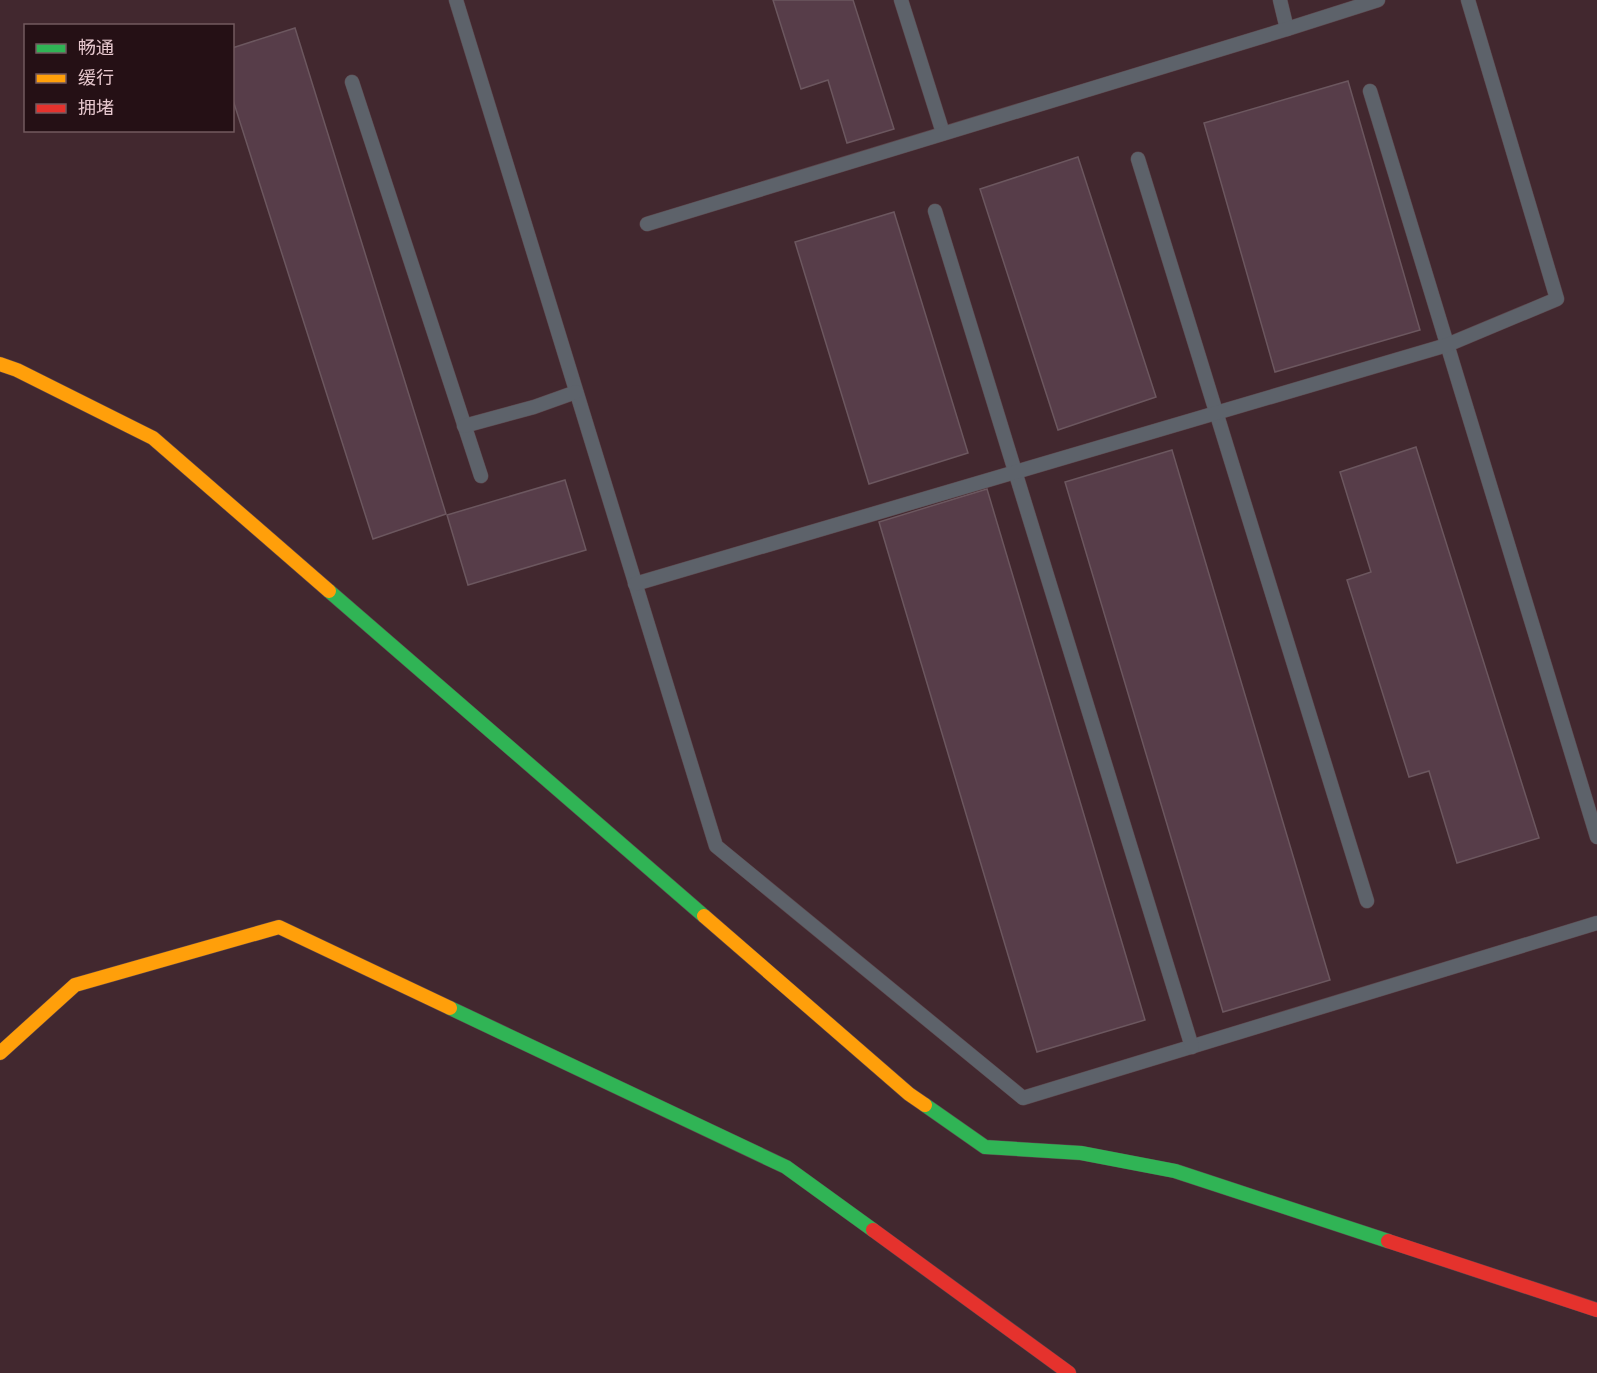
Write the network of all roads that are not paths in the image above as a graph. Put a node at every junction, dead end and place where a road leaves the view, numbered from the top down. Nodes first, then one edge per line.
1 (456, 0) edge
2 (901, 0) edge
3 (1280, 0) edge
4 (1378, 0) edge
5 (1468, 0) edge
6 (1287, 29) junction
7 (352, 82) dead end
8 (1370, 91) dead end
9 (943, 133) junction
10 (1138, 159) dead end
11 (935, 211) dead end
12 (647, 224) dead end
13 (1447, 345) junction
14 (0, 364) edge
15 (576, 392) junction
16 (1216, 413) junction
17 (465, 426) junction
18 (1015, 472) junction
19 (481, 476) dead end
20 (635, 584) junction
21 (1597, 837) edge
22 (1366, 901) dead end
23 (1597, 923) edge
24 (1192, 1047) junction
25 (0, 1053) edge
26 (1597, 1310) edge
27 (1069, 1373) edge

1 - 15 lane
2 - 9 lane
3 - 6 lane
4 - 6 lane
5 - 13 lane
6 - 9 lane
7 - 17 lane
8 - 13 lane
9 - 12 lane
10 - 16 lane
11 - 18 lane
13 - 16 lane
13 - 21 lane
14 - 26 street
15 - 17 lane
15 - 20 lane
16 - 18 lane
16 - 22 lane
17 - 19 lane
18 - 20 lane
18 - 24 lane
20 - 24 lane
23 - 24 lane
25 - 27 street

